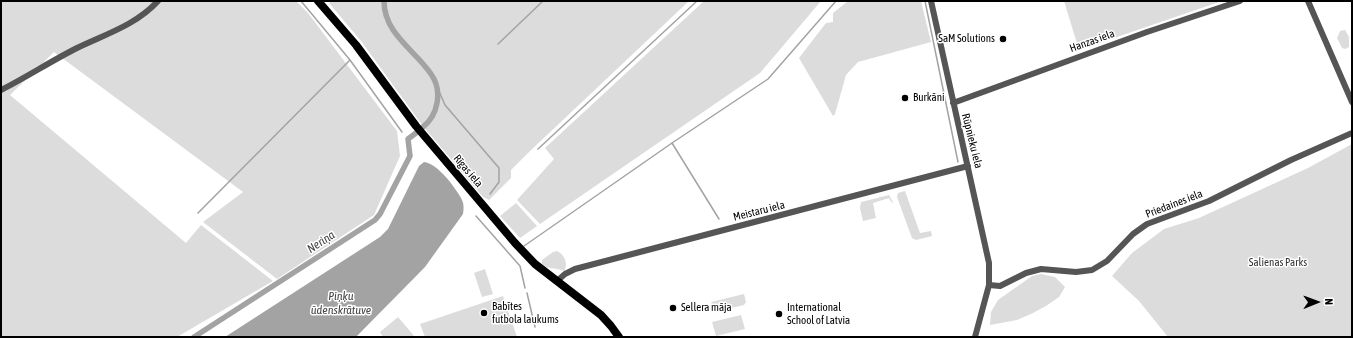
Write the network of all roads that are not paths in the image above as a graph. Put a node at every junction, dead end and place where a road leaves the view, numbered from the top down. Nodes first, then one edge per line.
1 (158, 1) edge
2 (318, 1) edge
3 (931, 1) edge
4 (1240, 1) edge
5 (1308, 1) edge
6 (1, 90) edge
7 (1352, 102) edge
8 (953, 103) junction
9 (1352, 133) edge
10 (968, 166) junction
11 (557, 281) junction
12 (989, 285) junction
13 (619, 337) edge
14 (975, 337) edge

1 - 6 street
2 - 11 main road, Rīgas iela
3 - 8 street, Rūpnieku iela
4 - 8 street, Hanzas iela
5 - 7 street
8 - 10 street, Rūpnieku iela
9 - 12 street, Priedaines iela
10 - 11 street, Meistaru iela
10 - 12 street, Rūpnieku iela
11 - 13 main road, Rīgas iela
12 - 14 street

